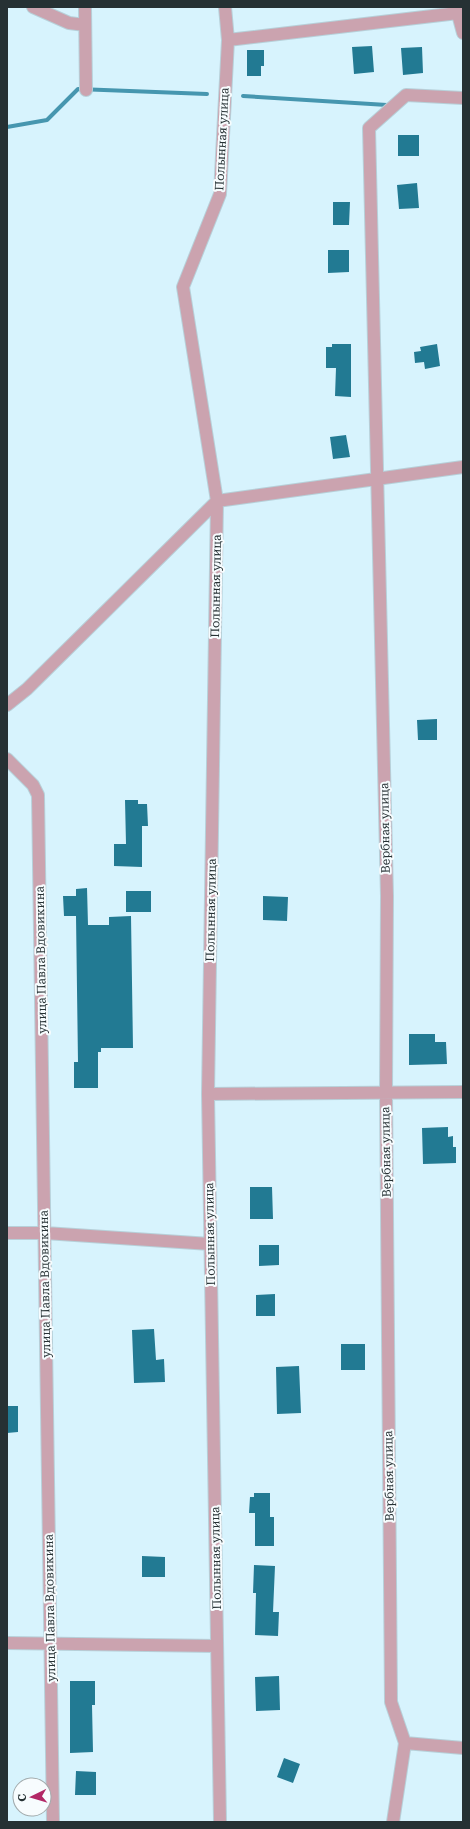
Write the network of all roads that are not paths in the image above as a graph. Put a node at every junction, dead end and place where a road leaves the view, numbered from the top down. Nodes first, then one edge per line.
1 (33, 7) edge
2 (85, 7) edge
3 (225, 7) edge
4 (457, 10) edge
5 (85, 25) junction
6 (463, 33) edge
7 (228, 40) junction
8 (86, 90) dead end
9 (463, 98) edge
10 (463, 467) edge
11 (378, 479) junction
12 (217, 502) junction
13 (7, 706) edge
14 (7, 759) edge
15 (386, 1092) junction
16 (463, 1092) edge
17 (208, 1094) junction
18 (45, 1232) junction
19 (7, 1233) edge
20 (210, 1244) junction
21 (7, 1643) edge
22 (50, 1644) junction
23 (217, 1646) junction
24 (405, 1744) junction
25 (463, 1748) edge
26 (53, 1822) edge
27 (220, 1822) edge
28 (393, 1822) edge

1 - 5 street
2 - 5 street
3 - 7 street, Полынная улица
4 - 6 street
4 - 7 street
5 - 8 street
7 - 12 street, Полынная улица
9 - 11 street, Вербная улица
10 - 11 street
11 - 12 street
11 - 15 street, Вербная улица
12 - 13 street
12 - 17 street, Полынная улица
14 - 18 street, улица Павла Вдовикина
15 - 16 street
15 - 17 street
15 - 24 street, Вербная улица
17 - 20 street, Полынная улица
18 - 19 street
18 - 20 street
18 - 22 street, улица Павла Вдовикина
20 - 23 street, Полынная улица
21 - 22 street
22 - 23 street
22 - 26 street, улица Павла Вдовикина
23 - 27 street, Полынная улица
24 - 25 street
24 - 28 street, Вербная улица

